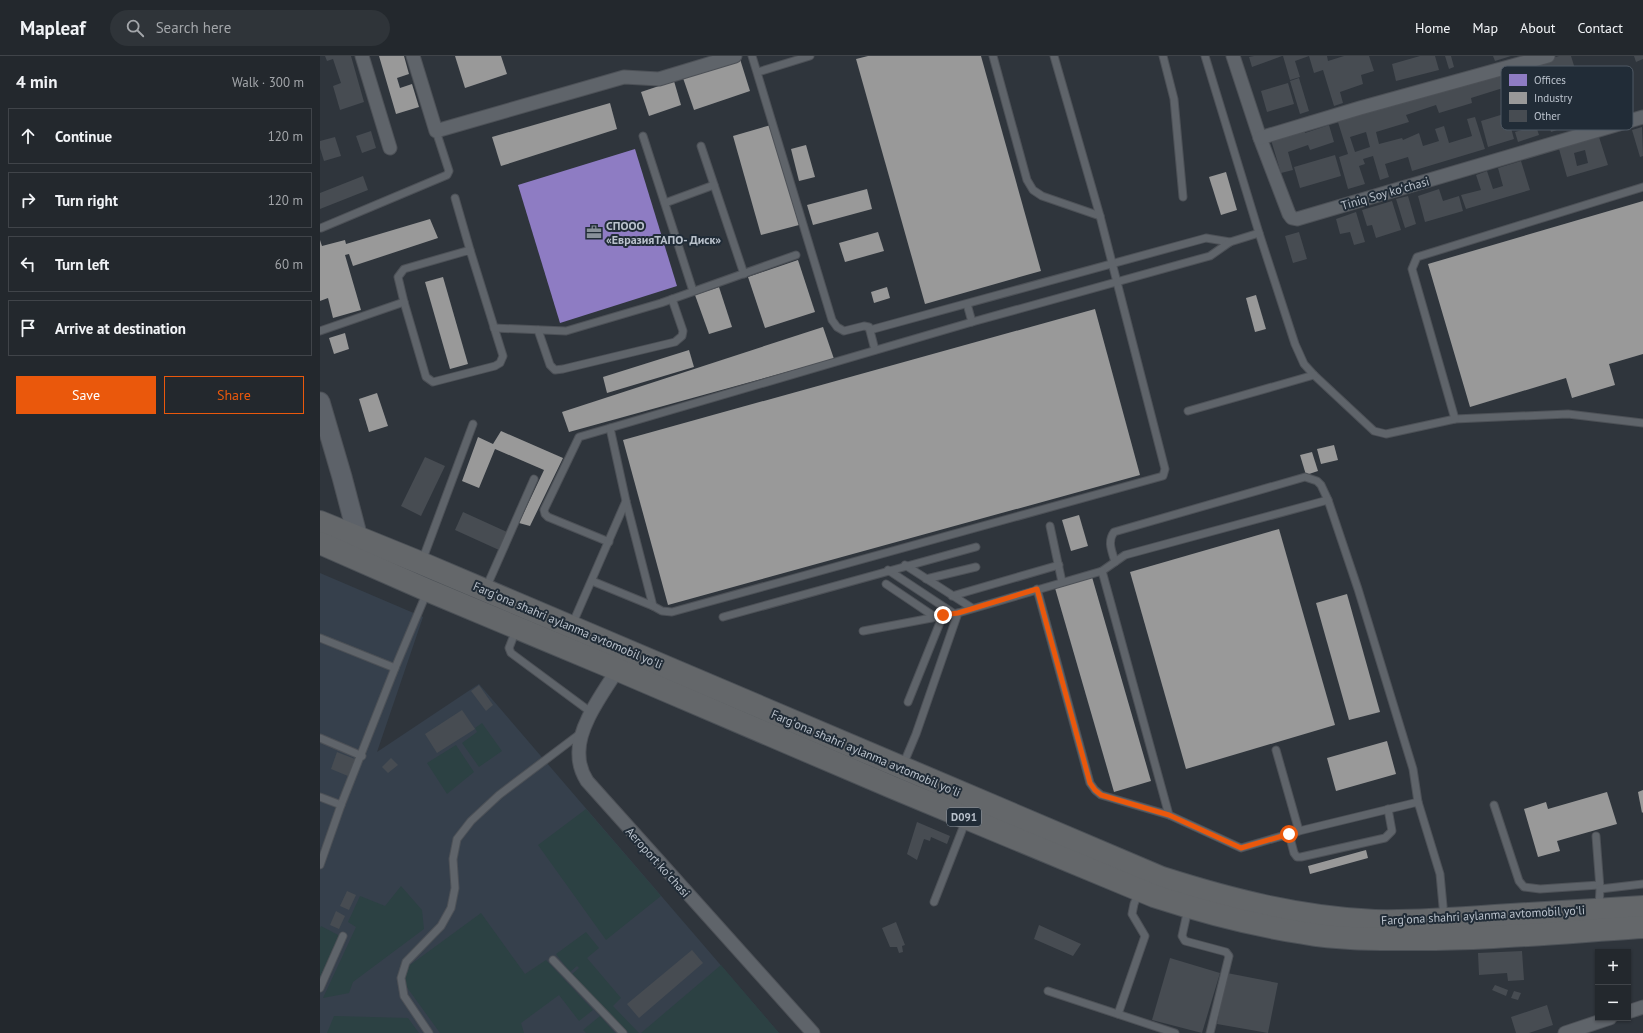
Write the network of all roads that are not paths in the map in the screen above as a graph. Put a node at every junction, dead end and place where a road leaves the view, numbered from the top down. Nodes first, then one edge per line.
1 (362, 56) edge
2 (413, 56) edge
3 (735, 56) edge
4 (752, 56) edge
5 (810, 56) edge
6 (993, 56) edge
7 (1054, 56) edge
8 (1163, 56) edge
9 (1205, 56) edge
10 (1233, 56) edge
11 (1548, 56) edge
12 (1512, 66) edge
13 (1501, 69) edge
14 (758, 72) junction
15 (1643, 117) edge
16 (1633, 120) edge
17 (1599, 130) edge
18 (436, 131) junction
19 (643, 136) dead end
20 (1260, 138) junction
21 (701, 146) dead end
22 (390, 148) dead end
23 (714, 185) junction
24 (1643, 187) edge
25 (1183, 197) dead end
26 (455, 198) dead end
27 (665, 203) junction
28 (1100, 216) junction
29 (321, 228) edge
30 (1259, 233) junction
31 (1230, 242) junction
32 (470, 250) junction
33 (796, 255) dead end
34 (1112, 263) junction
35 (744, 274) junction
36 (1117, 282) junction
37 (693, 291) junction
38 (672, 299) junction
39 (404, 302) junction
40 (967, 304) junction
41 (972, 322) junction
42 (494, 328) junction
43 (538, 330) junction
44 (870, 330) junction
45 (320, 331) edge
46 (875, 350) junction
47 (1314, 376) junction
48 (320, 402) edge
49 (1188, 411) dead end
50 (1455, 419) junction
51 (1643, 423) edge
52 (473, 424) dead end
53 (610, 428) junction
54 (534, 479) dead end
55 (1328, 500) junction
56 (626, 501) junction
57 (320, 522) edge
58 (1050, 526) dead end
59 (609, 542) junction
60 (320, 543) edge
61 (976, 547) dead end
62 (356, 548) junction
63 (1115, 562) junction
64 (421, 563) junction
65 (905, 565) junction
66 (1059, 565) junction
67 (976, 567) dead end
68 (888, 570) junction
69 (1102, 571) junction
70 (926, 580) junction
71 (592, 581) junction
72 (1062, 582) junction
73 (886, 584) dead end
74 (1037, 589) junction
75 (427, 590) junction
76 (485, 590) junction
77 (952, 596) junction
78 (652, 606) junction
79 (972, 608) junction
80 (955, 613) junction
81 (943, 615) junction
82 (723, 617) dead end
83 (935, 617) junction
84 (572, 627) junction
85 (517, 628) junction
86 (863, 630) dead end
87 (320, 638) edge
88 (395, 668) junction
89 (618, 670) junction
90 (908, 702) dead end
91 (592, 713) junction
92 (582, 733) junction
93 (320, 738) edge
94 (1276, 750) dead end
95 (362, 756) junction
96 (902, 769) junction
97 (320, 797) edge
98 (1418, 802) junction
99 (342, 805) junction
100 (1494, 805) dead end
101 (1388, 810) junction
102 (1169, 815) junction
103 (966, 818) junction
104 (1299, 831) junction
105 (1289, 834) junction
106 (1596, 836) dead end
107 (320, 865) edge
108 (1643, 884) edge
109 (1140, 890) junction
110 (1599, 894) junction
111 (934, 902) dead end
112 (1189, 907) junction
113 (1643, 907) edge
114 (1444, 920) junction
115 (1643, 927) edge
116 (343, 936) dead end
117 (554, 960) dead end
118 (320, 988) edge
119 (1048, 991) dead end
120 (1643, 1007) edge
121 (1631, 1011) edge
122 (1118, 1014) junction
123 (1601, 1021) edge
124 (429, 1033) edge
125 (623, 1033) edge
126 (813, 1033) edge
127 (1175, 1033) edge
128 (1210, 1033) edge
129 (1564, 1033) edge

1 - 22 street
2 - 18 street
3 - 18 street
4 - 14 lane
5 - 14 lane
6 - 28 lane
7 - 28 lane
8 - 25 lane
9 - 30 lane
10 - 20 street, Tiniq Soy koʻchasi
11 - 12 street
13 - 20 street
14 - 44 lane
15 - 16 street, Tiniq Soy koʻchasi
17 - 20 street, Tiniq Soy koʻchasi
18 - 29 lane
19 - 27 lane
21 - 23 lane
23 - 27 lane
23 - 35 lane
24 - 50 lane
26 - 32 lane
27 - 37 lane
28 - 34 lane
30 - 31 lane
30 - 47 lane
31 - 34 lane
31 - 36 lane
32 - 39 lane
32 - 42 lane
33 - 35 lane
34 - 36 lane
34 - 40 lane
35 - 37 lane
36 - 41 lane
36 - 78 lane
37 - 38 lane
38 - 43 lane
38 - 43 lane
39 - 42 lane
39 - 45 lane
40 - 41 lane
40 - 44 lane
41 - 46 lane
42 - 43 lane
44 - 46 lane
46 - 53 lane
47 - 49 lane
47 - 50 lane
48 - 62 street
50 - 51 lane
52 - 64 lane
53 - 56 lane
53 - 59 lane
54 - 76 lane
55 - 63 lane
55 - 63 lane
55 - 98 lane
56 - 59 lane
56 - 78 lane
57 - 62 highway, Fargʻona shahri aylanma avtomobil yoʻli / D091
58 - 66 lane
59 - 71 lane
60 - 62 highway, Fargʻona shahri aylanma avtomobil yoʻli / D091
61 - 65 lane
62 - 64 highway, Fargʻona shahri aylanma avtomobil yoʻli / D091
62 - 75 highway, Fargʻona shahri aylanma avtomobil yoʻli / D091
63 - 69 lane
64 - 76 highway, Fargʻona shahri aylanma avtomobil yoʻli / D091
65 - 68 lane
65 - 70 lane
66 - 72 lane
66 - 77 lane
67 - 70 lane
68 - 80 lane
68 - 82 lane
69 - 72 lane
69 - 102 lane
70 - 77 lane
71 - 78 lane
71 - 84 lane
72 - 74 lane
73 - 83 lane
74 - 79 lane
74 - 102 lane
75 - 85 highway, Fargʻona shahri aylanma avtomobil yoʻli / D091
75 - 88 lane
76 - 84 highway, Fargʻona shahri aylanma avtomobil yoʻli / D091
77 - 79 lane
79 - 80 lane
80 - 81 lane
80 - 96 lane
81 - 83 lane
81 - 90 lane
83 - 86 lane
84 - 96 highway, Fargʻona shahri aylanma avtomobil yoʻli / D091
85 - 89 highway, Fargʻona shahri aylanma avtomobil yoʻli / D091
85 - 91 lane
87 - 88 lane
88 - 95 lane
89 - 91 street, Aeroport koʻchasi
89 - 103 highway, Fargʻona shahri aylanma avtomobil yoʻli / D091
91 - 92 street, Aeroport koʻchasi
92 - 124 lane
92 - 126 street, Aeroport koʻchasi
93 - 95 lane
94 - 104 lane
95 - 99 lane
96 - 114 highway, Fargʻona shahri aylanma avtomobil yoʻli / D091
97 - 99 lane
98 - 101 lane
98 - 114 lane
99 - 107 lane
100 - 110 lane
101 - 104 lane
101 - 105 lane
102 - 105 lane
103 - 109 highway, Fargʻona shahri aylanma avtomobil yoʻli / D091
103 - 111 lane
104 - 105 lane
106 - 110 lane
108 - 110 lane
109 - 112 highway, Fargʻona shahri aylanma avtomobil yoʻli / D091
109 - 122 lane
110 - 113 highway, Fargʻona shahri aylanma avtomobil yoʻli / D091
110 - 114 highway, Fargʻona shahri aylanma avtomobil yoʻli / D091
112 - 115 highway, Fargʻona shahri aylanma avtomobil yoʻli / D091
112 - 128 lane
116 - 118 lane
117 - 125 lane
119 - 122 lane
120 - 121 street
122 - 127 lane
123 - 129 street

